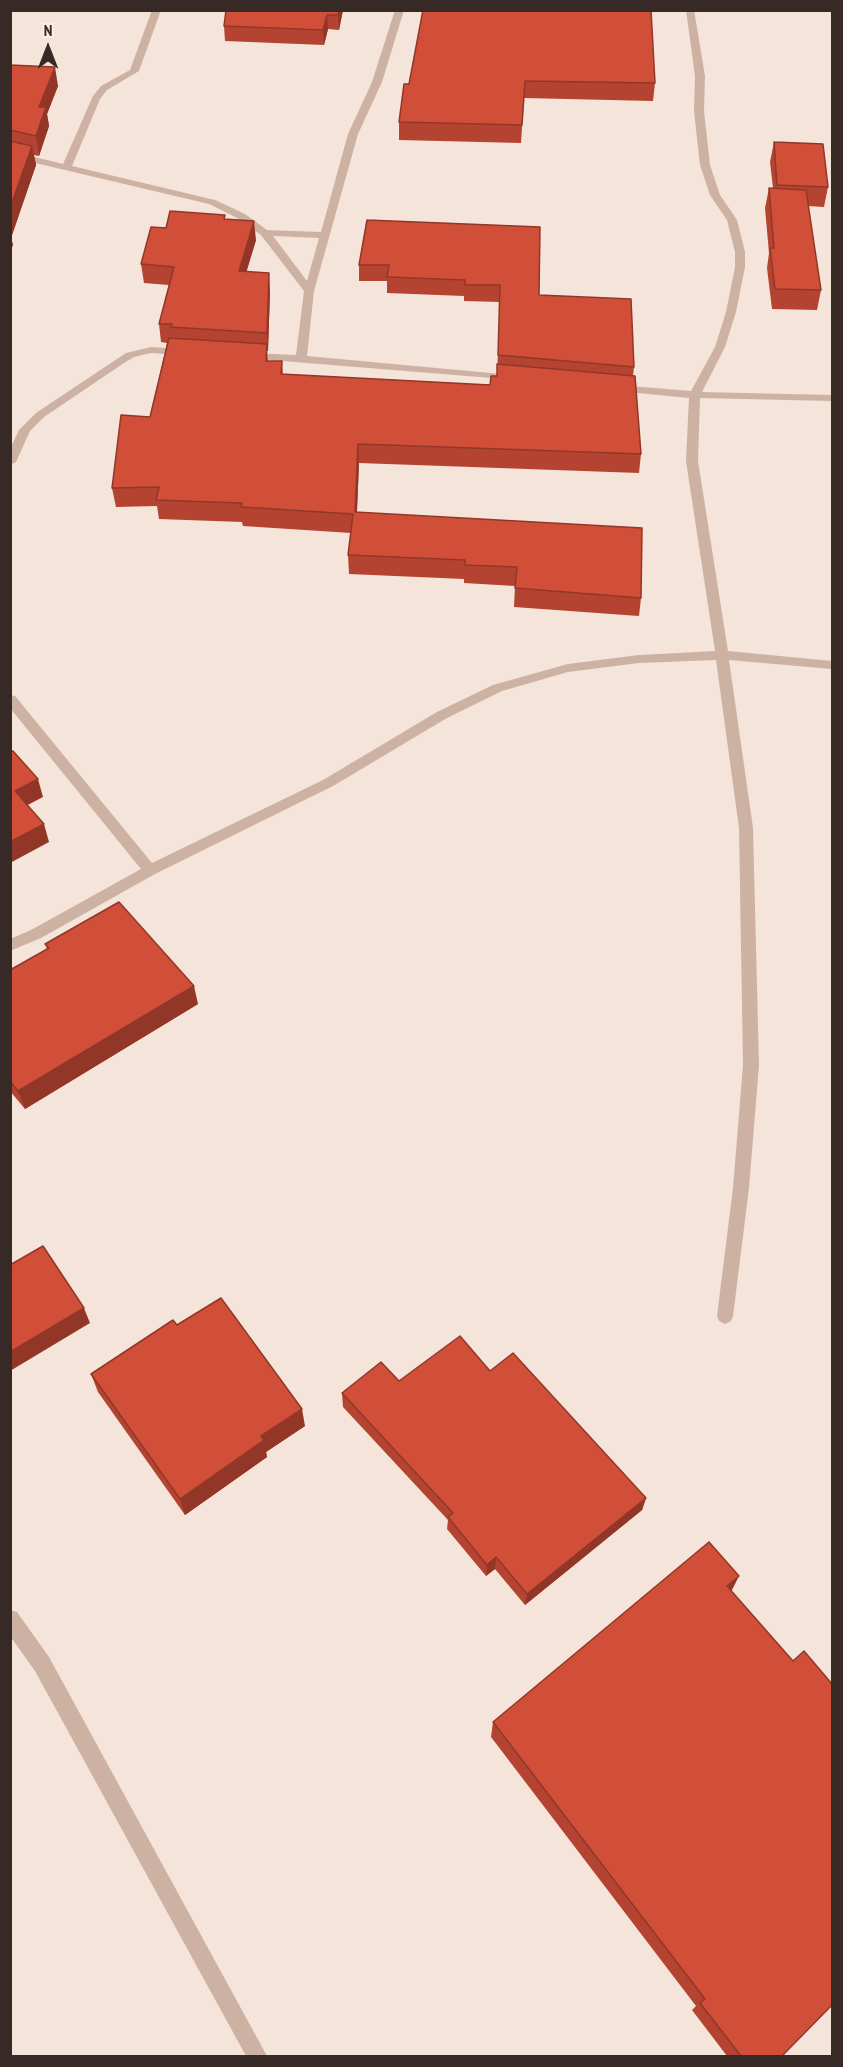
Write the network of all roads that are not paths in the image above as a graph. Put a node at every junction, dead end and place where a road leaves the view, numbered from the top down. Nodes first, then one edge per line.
1 (157, 10) edge
2 (400, 10) edge
3 (690, 10) edge
4 (10, 154) edge
5 (66, 168) junction
6 (265, 233) junction
7 (325, 235) junction
8 (309, 291) junction
9 (197, 353) edge
10 (243, 356) edge
11 (301, 359) junction
12 (525, 379) edge
13 (608, 387) edge
14 (695, 395) junction
15 (832, 398) edge
16 (10, 462) edge
17 (723, 655) junction
18 (832, 665) edge
19 (10, 699) edge
20 (150, 870) junction
21 (10, 945) edge
22 (725, 1316) dead end
23 (10, 1619) edge
24 (257, 2056) edge

1 - 5 street
2 - 7 street
3 - 14 street
4 - 5 street
5 - 6 street
6 - 7 street
6 - 8 street
7 - 8 street
8 - 11 street
9 - 16 street
10 - 11 street
11 - 12 street
13 - 14 street
14 - 15 street
14 - 17 street
17 - 18 street
17 - 20 street
17 - 22 street
19 - 20 street
20 - 21 street
23 - 24 street

